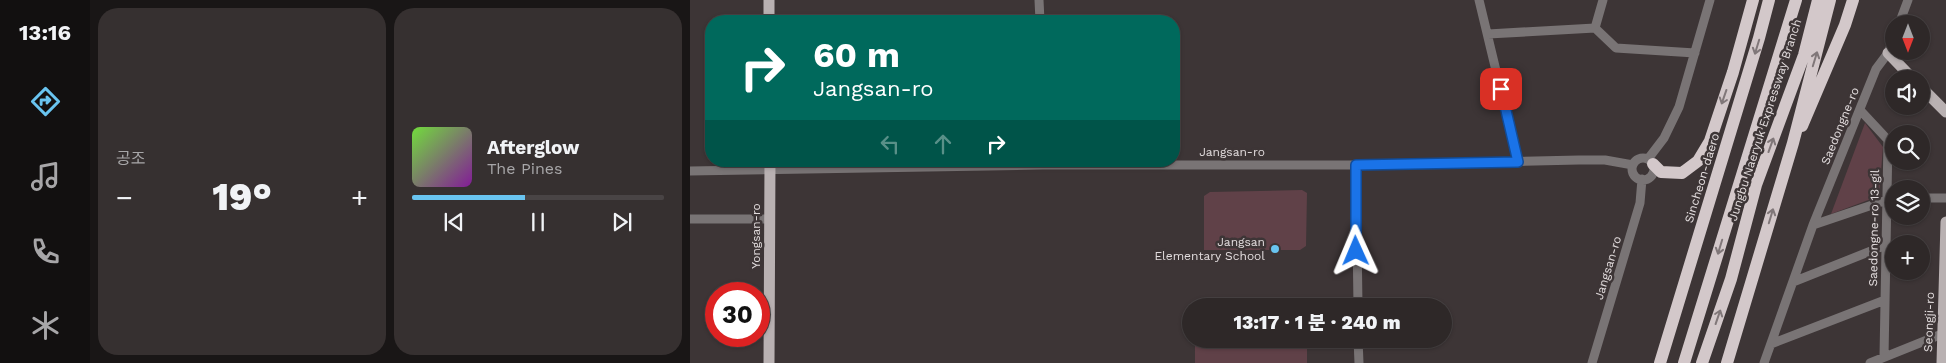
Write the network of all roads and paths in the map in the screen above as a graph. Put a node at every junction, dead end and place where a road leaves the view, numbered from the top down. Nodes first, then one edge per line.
1 (769, 0) edge
2 (1039, 0) edge
3 (1479, 0) edge
4 (1603, 0) edge
5 (1710, 0) edge
6 (1753, 0) edge
7 (1769, 0) edge
8 (1796, 0) edge
9 (1818, 0) edge
10 (1830, 0) edge
11 (1854, 0) edge
12 (1908, 0) edge
13 (769, 15) edge
14 (1040, 15) edge
15 (1902, 15) edge
16 (1595, 28) junction
17 (1488, 34) junction
18 (1695, 53) junction
19 (1885, 57) edge
20 (1895, 60) edge
21 (1904, 70) edge
22 (1930, 96) edge
23 (1860, 110) junction
24 (1946, 112) edge
25 (1792, 143) junction
26 (1518, 162) junction
27 (1650, 162) junction
28 (1180, 164) edge
29 (1356, 165) junction
30 (1633, 165) junction
31 (743, 167) edge
32 (770, 167) edge
33 (690, 171) edge
34 (1642, 179) junction
35 (1890, 180) edge
36 (1930, 198) edge
37 (1946, 198) edge
38 (1885, 201) edge
39 (690, 219) edge
40 (770, 219) junction
41 (1946, 222) edge
42 (1813, 225) junction
43 (1885, 245) edge
44 (1885, 280) edge
45 (1792, 282) junction
46 (1358, 298) edge
47 (1885, 300) junction
48 (1944, 334) edge
49 (1771, 344) junction
50 (1358, 348) edge
51 (1884, 357) junction
52 (769, 363) edge
53 (1359, 363) edge
54 (1592, 363) edge
55 (1660, 363) edge
56 (1684, 363) edge
57 (1702, 363) edge
58 (1727, 363) edge
59 (1764, 363) edge
60 (1870, 363) edge
61 (1942, 363) edge

1 - 13 main road
2 - 14 street
3 - 17 street
4 - 16 street
5 - 18 street
6 -> 27 highway
7 -> 55 highway, Sincheon-daero
8 -> 56 highway, Jungbu Naeryuk Expressway Branch
57 -> 9 highway, Jungbu Naeryuk Expressway Branch
25 -> 10 highway
11 - 25 highway
12 - 15 street
16 - 17 street
16 - 18 street
17 - 26 street
18 - 27 street
19 - 23 street, Saedongne-ro
20 - 21 main road
22 - 24 main road
23 - 35 street, Saedongne-ro 13-gil
23 - 42 street, Saedongne-ro
58 -> 25 highway
26 - 29 street, Jangsan-ro
26 - 30 street, Jangsan-ro
27 - 30 street
27 - 34 street
28 - 29 street, Jangsan-ro
29 - 46 street
30 - 34 street
31 - 33 street
32 - 40 main road, Yongsan-ro
34 - 54 street, Jangsan-ro
36 - 37 street
38 - 42 street
39 - 40 street
40 - 52 main road, Yongsan-ro
41 - 48 main road, Seongji-ro
42 - 45 street, Saedongne-ro
43 - 45 street
44 - 47 street, Saedongne-ro 13-gil
45 - 49 street, Saedongne-ro
47 - 49 street
47 - 51 street, Saedongne-ro 13-gil
48 - 51 street
48 - 61 main road, Seongji-ro
49 - 59 street, Saedongne-ro
50 - 53 street
51 - 60 street

